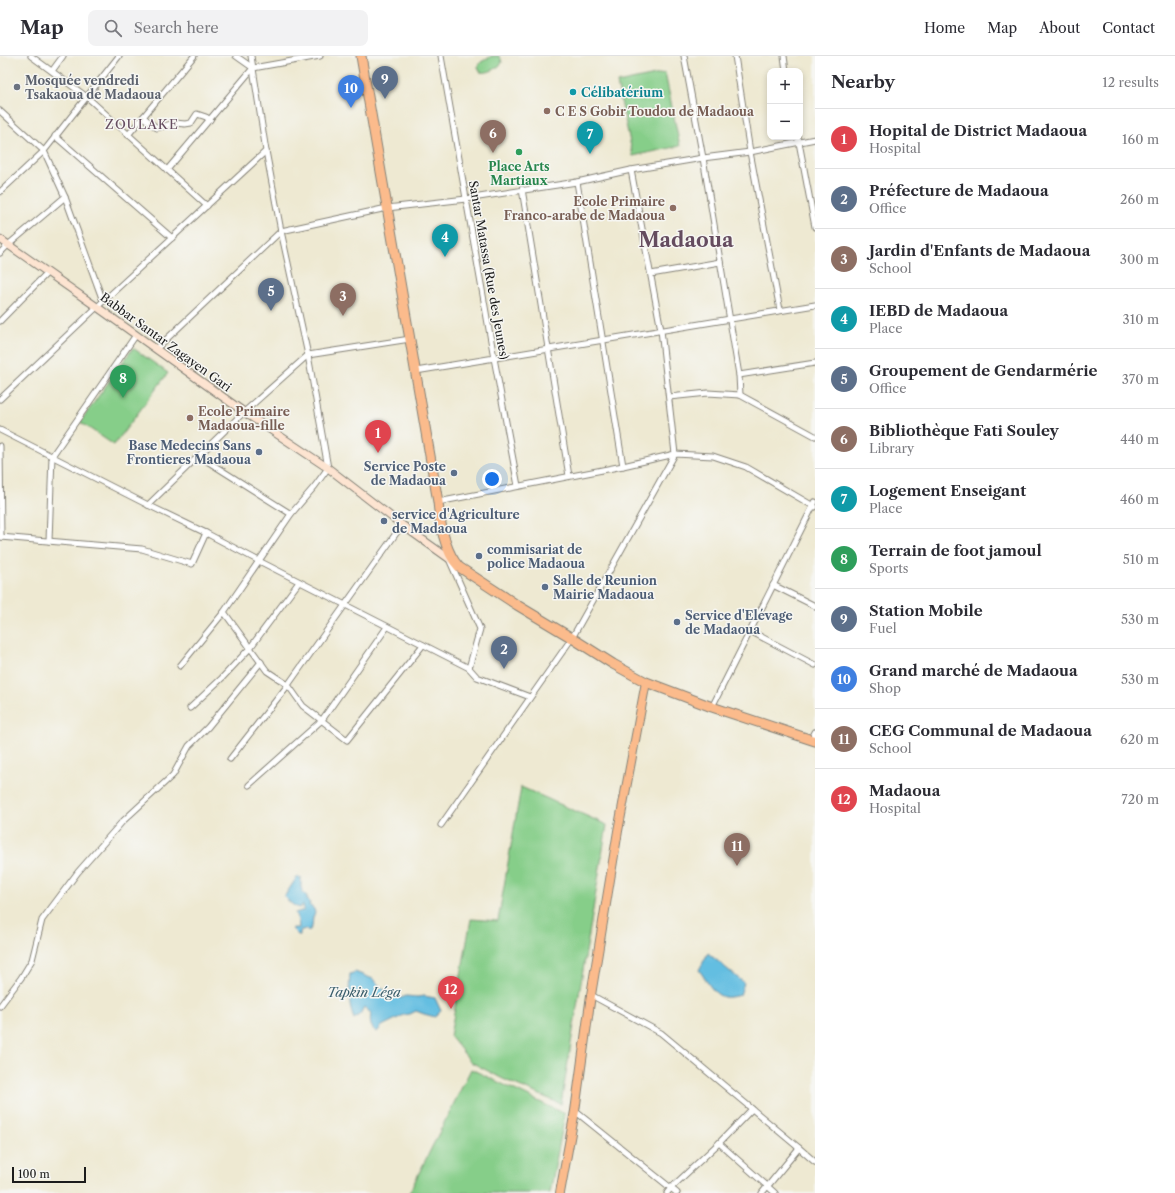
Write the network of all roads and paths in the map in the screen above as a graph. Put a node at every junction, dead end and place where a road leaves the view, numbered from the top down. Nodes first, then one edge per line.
1 (31, 56) edge
2 (63, 56) edge
3 (119, 56) edge
4 (194, 56) edge
5 (236, 56) edge
6 (252, 56) edge
7 (320, 56) edge
8 (361, 56) edge
9 (441, 56) edge
10 (684, 56) edge
11 (735, 56) edge
12 (784, 56) edge
13 (253, 68) junction
14 (786, 68) edge
15 (52, 72) junction
16 (86, 97) junction
17 (1, 113) edge
18 (143, 117) junction
19 (210, 120) junction
20 (128, 135) junction
21 (55, 136) junction
22 (803, 139) edge
23 (815, 139) edge
24 (795, 140) edge
25 (799, 140) edge
26 (44, 151) junction
27 (266, 151) junction
28 (750, 152) junction
29 (703, 158) junction
30 (168, 170) junction
31 (631, 170) junction
32 (577, 182) junction
33 (522, 190) junction
34 (0, 192) edge
35 (65, 197) junction
36 (466, 199) junction
37 (207, 206) junction
38 (387, 208) junction
39 (814, 213) edge
40 (815, 227) edge
41 (281, 231) junction
42 (172, 238) junction
43 (0, 239) edge
44 (8, 245) junction
45 (0, 253) edge
46 (720, 262) junction
47 (48, 272) junction
48 (651, 274) junction
49 (103, 301) junction
50 (815, 305) edge
51 (97, 307) junction
52 (780, 310) junction
53 (729, 319) junction
54 (0, 321) edge
55 (661, 330) junction
56 (136, 335) junction
57 (410, 339) junction
58 (602, 340) junction
59 (156, 349) junction
60 (548, 350) junction
61 (308, 355) junction
62 (494, 358) junction
63 (815, 363) edge
64 (416, 371) junction
65 (739, 375) junction
66 (740, 395) junction
67 (669, 397) junction
68 (0, 399) edge
69 (244, 412) junction
70 (0, 430) edge
71 (815, 436) edge
72 (0, 446) edge
73 (676, 454) junction
74 (52, 456) junction
75 (199, 456) junction
76 (623, 466) junction
77 (328, 468) junction
78 (569, 476) junction
79 (518, 486) junction
80 (438, 502) junction
81 (148, 505) junction
82 (814, 505) edge
83 (291, 514) junction
84 (402, 525) junction
85 (206, 532) junction
86 (0, 537) edge
87 (49, 541) junction
88 (452, 560) junction
89 (259, 561) junction
90 (299, 582) junction
91 (773, 585) junction
92 (346, 606) junction
93 (815, 606) edge
94 (224, 612) junction
95 (387, 627) junction
96 (750, 631) junction
97 (572, 638) junction
98 (423, 645) junction
99 (250, 648) junction
100 (261, 662) junction
101 (815, 665) edge
102 (180, 666) dead end
103 (469, 668) junction
104 (646, 682) junction
105 (288, 685) junction
106 (530, 697) junction
107 (712, 706) junction
108 (190, 708) dead end
109 (322, 720) junction
110 (814, 737) edge
111 (230, 759) dead end
112 (249, 785) dead end
113 (441, 825) dead end
114 (591, 995) junction
115 (0, 1006) edge
116 (752, 1109) junction
117 (575, 1111) junction
118 (719, 1142) junction
119 (800, 1148) junction
120 (815, 1162) edge
121 (767, 1187) junction
122 (671, 1188) junction
123 (560, 1193) edge
124 (667, 1193) edge
125 (677, 1193) edge
126 (762, 1193) edge
127 (775, 1193) edge

1 - 15 street
2 - 15 street
3 - 16 street
4 - 18 street
5 - 13 street
6 - 13 street
7 - 13 street
8 - 38 highway
9 - 36 street, Santar Matassa (Rue des Jeunes)
10 - 29 street
11 - 28 street
12 - 14 street
13 - 19 street
13 - 27 street
15 - 16 street
16 - 20 street
16 - 21 street
17 - 26 street
18 - 19 street
18 - 20 street
19 - 30 street
20 - 30 street
21 - 26 street
21 - 42 street
22 - 23 street
24 - 28 street
25 - 39 street
26 - 34 street
26 - 35 street
27 - 37 street
27 - 41 street
28 - 29 street
28 - 52 street
29 - 31 street
29 - 46 street
30 - 37 street
31 - 32 street
31 - 48 street
32 - 33 street
32 - 58 street
33 - 36 street
33 - 60 street
35 - 44 street
35 - 49 street
36 - 38 street
36 - 62 street, Santar Matassa (Rue des Jeunes)
37 - 42 street
38 - 41 street
38 - 57 highway
39 - 40 street
41 - 59 street
41 - 61 street
42 - 49 street
43 - 44 street, Babbar Santar Zagayen Gari
44 - 45 street
44 - 47 street, Babbar Santar Zagayen Gari
46 - 48 street
46 - 53 street
47 - 51 street, Babbar Santar Zagayen Gari
47 - 54 street
48 - 55 street
49 - 51 street
50 - 52 street
51 - 56 street, Babbar Santar Zagayen Gari
51 - 68 street
52 - 53 street
53 - 55 street
53 - 65 street
55 - 58 street
55 - 67 street
56 - 59 street, Babbar Santar Zagayen Gari
56 - 74 street
57 - 61 street
57 - 64 highway
58 - 60 street
58 - 76 street
59 - 69 street, Babbar Santar Zagayen Gari
60 - 62 street
60 - 78 street
61 - 69 street
61 - 77 street
62 - 64 street
62 - 79 street, Santar Matassa (Rue des Jeunes)
63 - 65 street
64 - 80 highway
65 - 66 street
66 - 67 street
66 - 71 street
67 - 73 street
69 - 75 street
69 - 77 street, Babbar Santar Zagayen Gari
70 - 74 street
72 - 86 street
73 - 76 street
73 - 82 street
73 - 97 street
74 - 81 street
74 - 87 street
75 - 81 street
75 - 83 street
76 - 78 street
77 - 83 street
77 - 84 street, Babbar Santar Zagayen Gari
78 - 79 street
79 - 80 street
80 - 88 highway
81 - 85 street
82 - 91 street
83 - 89 street
84 - 88 street, Babbar Santar Zagayen Gari
84 - 92 street
85 - 87 street
85 - 89 street
86 - 87 street
88 - 97 highway
88 - 103 street
89 - 90 street
89 - 94 street
90 - 92 street
90 - 99 street
91 - 93 street
91 - 96 street
92 - 95 street
92 - 105 street
94 - 99 street
94 - 102 street
95 - 98 street
95 - 109 street
96 - 101 street
96 - 107 street
97 - 104 highway
97 - 106 street
98 - 103 street
98 - 109 street
99 - 100 street
99 - 108 street
100 - 105 street
100 - 115 street
103 - 106 street
104 - 107 highway
104 - 114 main road
105 - 109 street
105 - 111 street
106 - 113 street
107 - 110 highway
109 - 112 street
114 - 116 street
114 - 117 main road
116 - 118 street
116 - 119 street
117 - 122 street
117 - 123 main road
118 - 121 street
118 - 122 street
119 - 120 street
119 - 121 street
121 - 126 street
121 - 127 street
122 - 124 street
122 - 125 street

